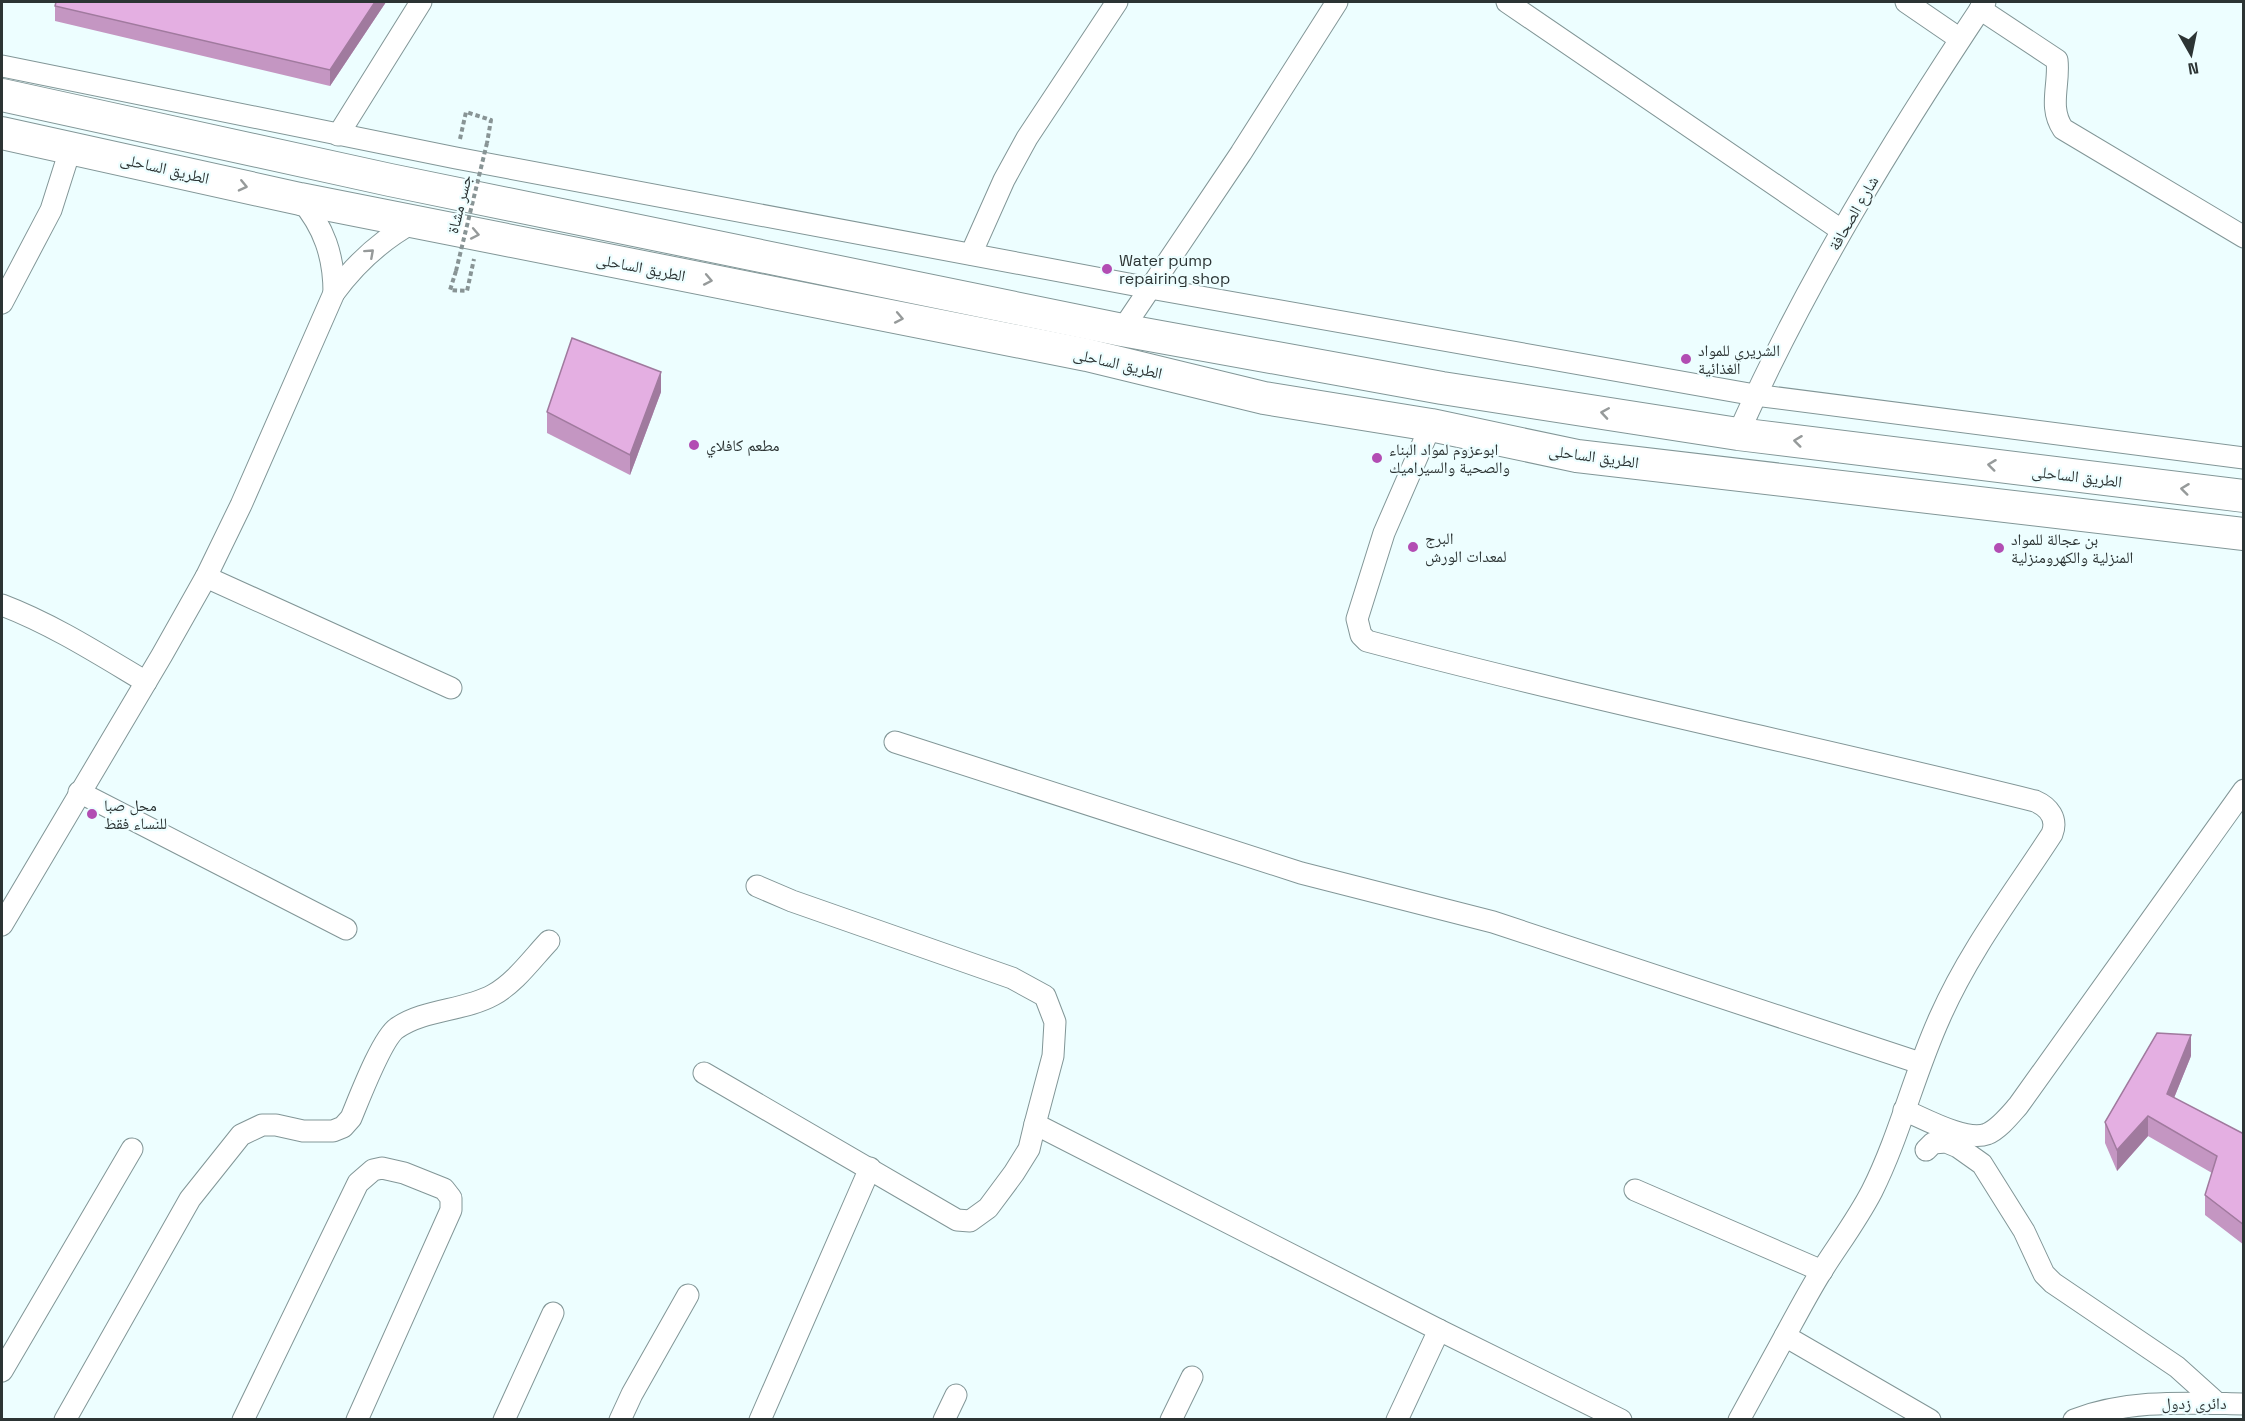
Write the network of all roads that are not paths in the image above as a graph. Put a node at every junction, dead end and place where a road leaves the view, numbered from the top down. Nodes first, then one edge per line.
1 (421, 2) edge
2 (1117, 2) edge
3 (1337, 2) edge
4 (1507, 2) edge
5 (1906, 2) edge
6 (1983, 5) edge
7 (1960, 39) junction
8 (2, 66) edge
9 (2, 95) edge
10 (2, 132) edge
11 (338, 135) junction
12 (71, 147) junction
13 (300, 199) junction
14 (414, 222) junction
15 (1841, 230) junction
16 (2244, 237) edge
17 (971, 254) junction
18 (1150, 288) junction
19 (334, 293) junction
20 (2, 303) edge
21 (1122, 330) junction
22 (1755, 395) junction
23 (1431, 425) junction
24 (1738, 434) junction
25 (2244, 458) edge
26 (2244, 496) edge
27 (2244, 534) edge
28 (206, 577) junction
29 (2, 605) edge
30 (146, 682) junction
31 (451, 688) dead end
32 (895, 742) dead end
33 (2244, 790) edge
34 (79, 792) junction
35 (757, 886) dead end
36 (2, 925) edge
37 (346, 929) dead end
38 (549, 941) dead end
39 (1920, 1063) junction
40 (704, 1073) dead end
41 (1904, 1110) junction
42 (1035, 1124) junction
43 (132, 1149) dead end
44 (1926, 1150) dead end
45 (870, 1168) junction
46 (1635, 1190) dead end
47 (1822, 1271) junction
48 (687, 1295) dead end
49 (553, 1313) dead end
50 (1439, 1330) junction
51 (1785, 1336) junction
52 (2, 1371) edge
53 (1192, 1377) dead end
54 (956, 1395) dead end
55 (2217, 1403) junction
56 (2244, 1404) edge
57 (65, 1419) edge
58 (243, 1419) edge
59 (357, 1419) edge
60 (504, 1419) edge
61 (620, 1419) edge
62 (760, 1419) edge
63 (944, 1419) edge
64 (1171, 1419) edge
65 (1397, 1419) edge
66 (1621, 1419) edge
67 (1739, 1419) edge
68 (1930, 1419) edge
69 (2074, 1419) edge

1 - 11 street
2 - 17 street
3 - 18 street
4 - 15 street
5 - 7 street
6 - 7 street, شارع الصحافة
6 - 16 street
7 - 15 street, شارع الصحافة
8 - 11 street
9 - 21 highway, الطريق الساحلى
10 - 12 highway, الطريق الساحلى
11 - 17 street
12 -> 13 highway, الطريق الساحلى
12 - 20 street
13 - 14 highway, الطريق الساحلى
13 - 19 street
19 -> 14 street
14 -> 23 highway, الطريق الساحلى
15 - 22 street, شارع الصحافة
17 - 18 street
18 - 21 street
18 - 22 street
19 - 28 street
24 -> 21 highway, الطريق الساحلى
22 - 24 street, شارع الصحافة
22 - 25 street
23 - 27 highway, الطريق الساحلى
23 - 39 street
26 -> 24 highway, الطريق الساحلى
28 - 30 street
28 - 31 street
29 - 30 street
30 - 34 street
32 - 39 street
33 - 41 street
34 - 36 street
34 - 37 street
35 - 42 street
38 - 57 street
39 - 41 street
40 - 45 street
41 - 47 street
42 - 45 street
42 - 50 street
43 - 52 street
44 - 55 street
45 - 62 street
46 - 47 street
47 - 51 street
48 - 61 street
49 - 60 street
50 - 65 street
50 - 66 street
51 - 67 street
51 - 68 street
53 - 64 street
54 - 63 street
55 - 56 street, دائرى زدول
55 - 69 street, دائرى زدول
58 - 59 street

